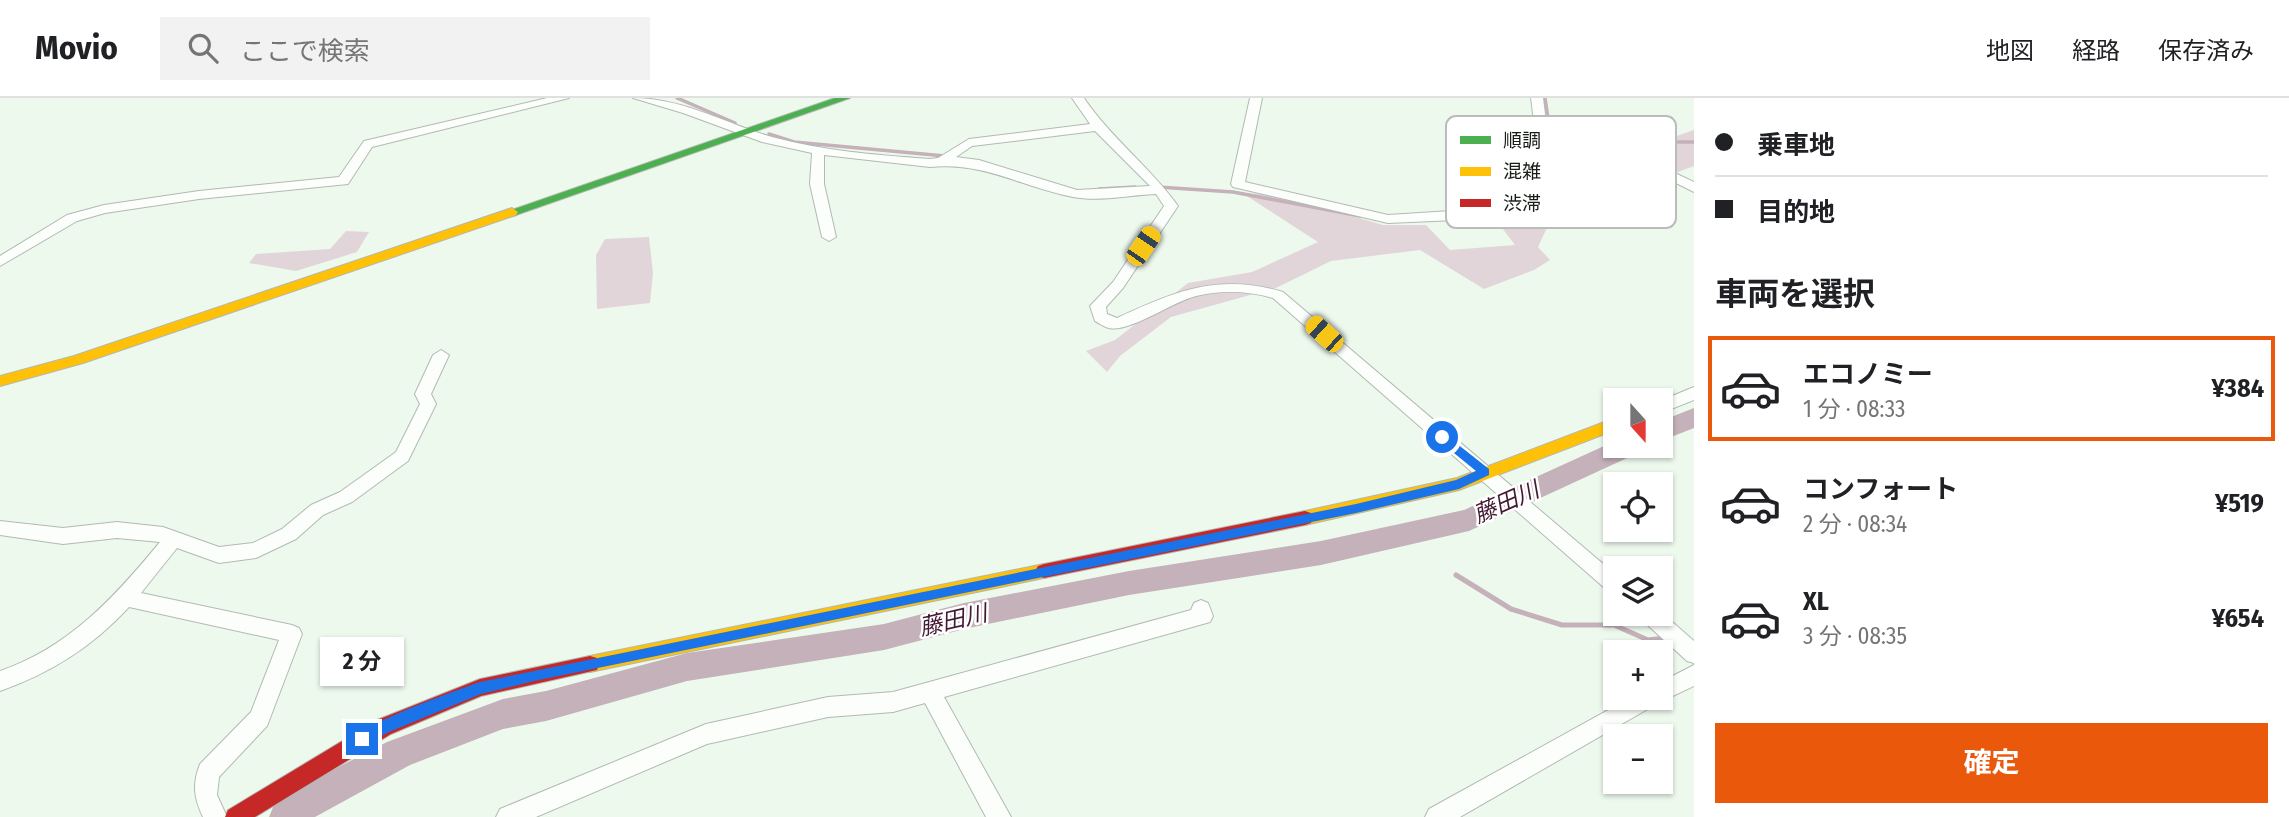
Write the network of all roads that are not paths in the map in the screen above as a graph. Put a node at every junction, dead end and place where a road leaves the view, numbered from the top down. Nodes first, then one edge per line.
1 (563, 98) edge
2 (639, 98) edge
3 (845, 98) edge
4 (1078, 98) edge
5 (1256, 98) edge
6 (1537, 98) edge
7 (1539, 116) edge
8 (1098, 127) junction
9 (744, 133) junction
10 (818, 149) junction
11 (944, 160) junction
12 (1677, 178) dead end
13 (1694, 188) edge
14 (1157, 190) junction
15 (1446, 220) edge
16 (829, 237) dead end
17 (0, 262) edge
18 (441, 355) dead end
19 (0, 381) edge
20 (1694, 393) edge
21 (1673, 402) edge
22 (1603, 428) edge
23 (1485, 472) junction
24 (0, 528) edge
25 (174, 538) junction
26 (1603, 575) edge
27 (127, 598) junction
28 (1201, 609) dead end
29 (1662, 626) edge
30 (1694, 654) edge
31 (1694, 675) edge
32 (0, 681) edge
33 (1673, 686) edge
34 (930, 692) junction
35 (1629, 710) edge
36 (215, 817) edge
37 (236, 817) edge
38 (508, 817) edge
39 (999, 817) edge
40 (1437, 817) edge

1 - 17 street
2 - 9 street
3 - 9 street
4 - 8 street
5 - 15 street
6 - 7 street
8 - 11 street
8 - 14 street
9 - 10 street
9 - 19 street
10 - 11 street
10 - 16 street
11 - 14 street
12 - 13 street
14 - 23 street
18 - 25 street
20 - 21 street
22 - 23 street
23 - 26 street
23 - 37 street
24 - 25 street
25 - 27 street
27 - 32 street
27 - 36 street
28 - 34 street
29 - 30 street
31 - 33 street
34 - 38 street
34 - 39 street
35 - 40 street

